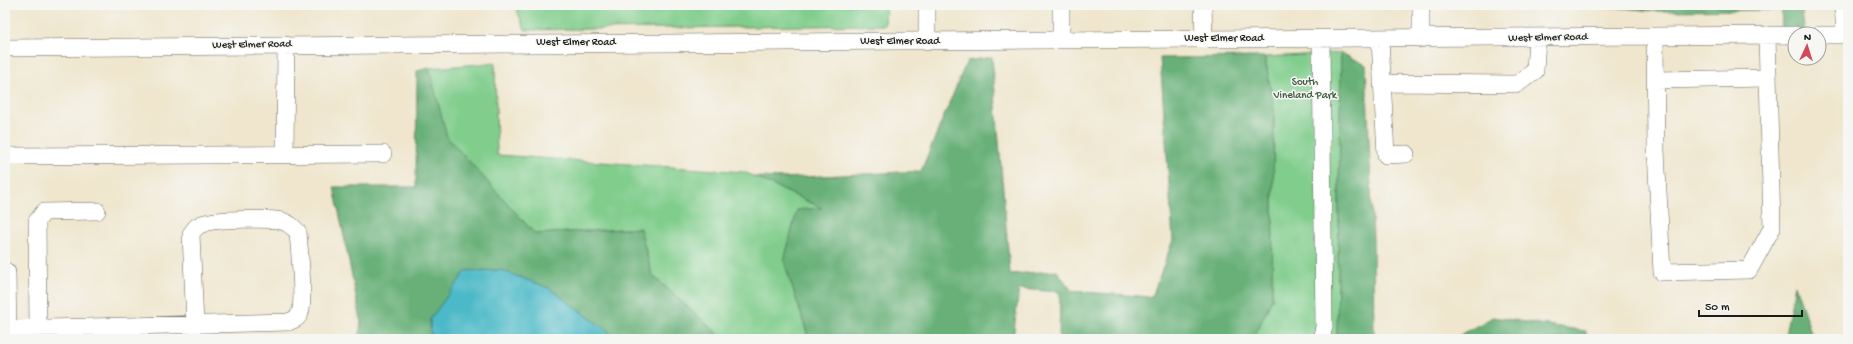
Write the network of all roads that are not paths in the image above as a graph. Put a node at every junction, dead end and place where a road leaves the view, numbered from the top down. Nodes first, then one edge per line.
1 (927, 5) edge
2 (1061, 5) edge
3 (1203, 5) edge
4 (1421, 5) edge
5 (1843, 5) edge
6 (1787, 35) edge
7 (1827, 35) edge
8 (1846, 35) edge
9 (1767, 36) junction
10 (1655, 37) junction
11 (1537, 38) junction
12 (1204, 39) junction
13 (1321, 39) junction
14 (1380, 39) junction
15 (1421, 39) junction
16 (1061, 40) junction
17 (927, 42) junction
18 (286, 45) junction
19 (5, 48) edge
20 (1768, 78) junction
21 (1656, 80) junction
22 (1382, 83) junction
23 (285, 154) junction
24 (383, 154) dead end
25 (1406, 154) dead end
26 (5, 156) edge
27 (97, 211) dead end
28 (5, 273) edge
29 (195, 325) junction
30 (47, 332) edge
31 (6, 334) edge
32 (1321, 339) edge

1 - 17 street
2 - 16 street
3 - 12 street
4 - 15 street
5 - 8 street
6 - 9 street, West Elmer Road
7 - 8 street
9 - 10 street, West Elmer Road
9 - 20 street
10 - 11 street, West Elmer Road
10 - 21 street
11 - 15 street, West Elmer Road
11 - 22 street
12 - 13 street, West Elmer Road
12 - 16 street, West Elmer Road
13 - 14 street, West Elmer Road
13 - 32 street
14 - 15 street, West Elmer Road
14 - 22 street
16 - 17 street, West Elmer Road
17 - 18 street, West Elmer Road
18 - 19 street, West Elmer Road
18 - 23 street
20 - 21 street
20 - 21 street
22 - 25 street
23 - 24 street
23 - 26 street
27 - 30 street
28 - 31 main road
29 - 29 street
29 - 30 street
30 - 31 street

